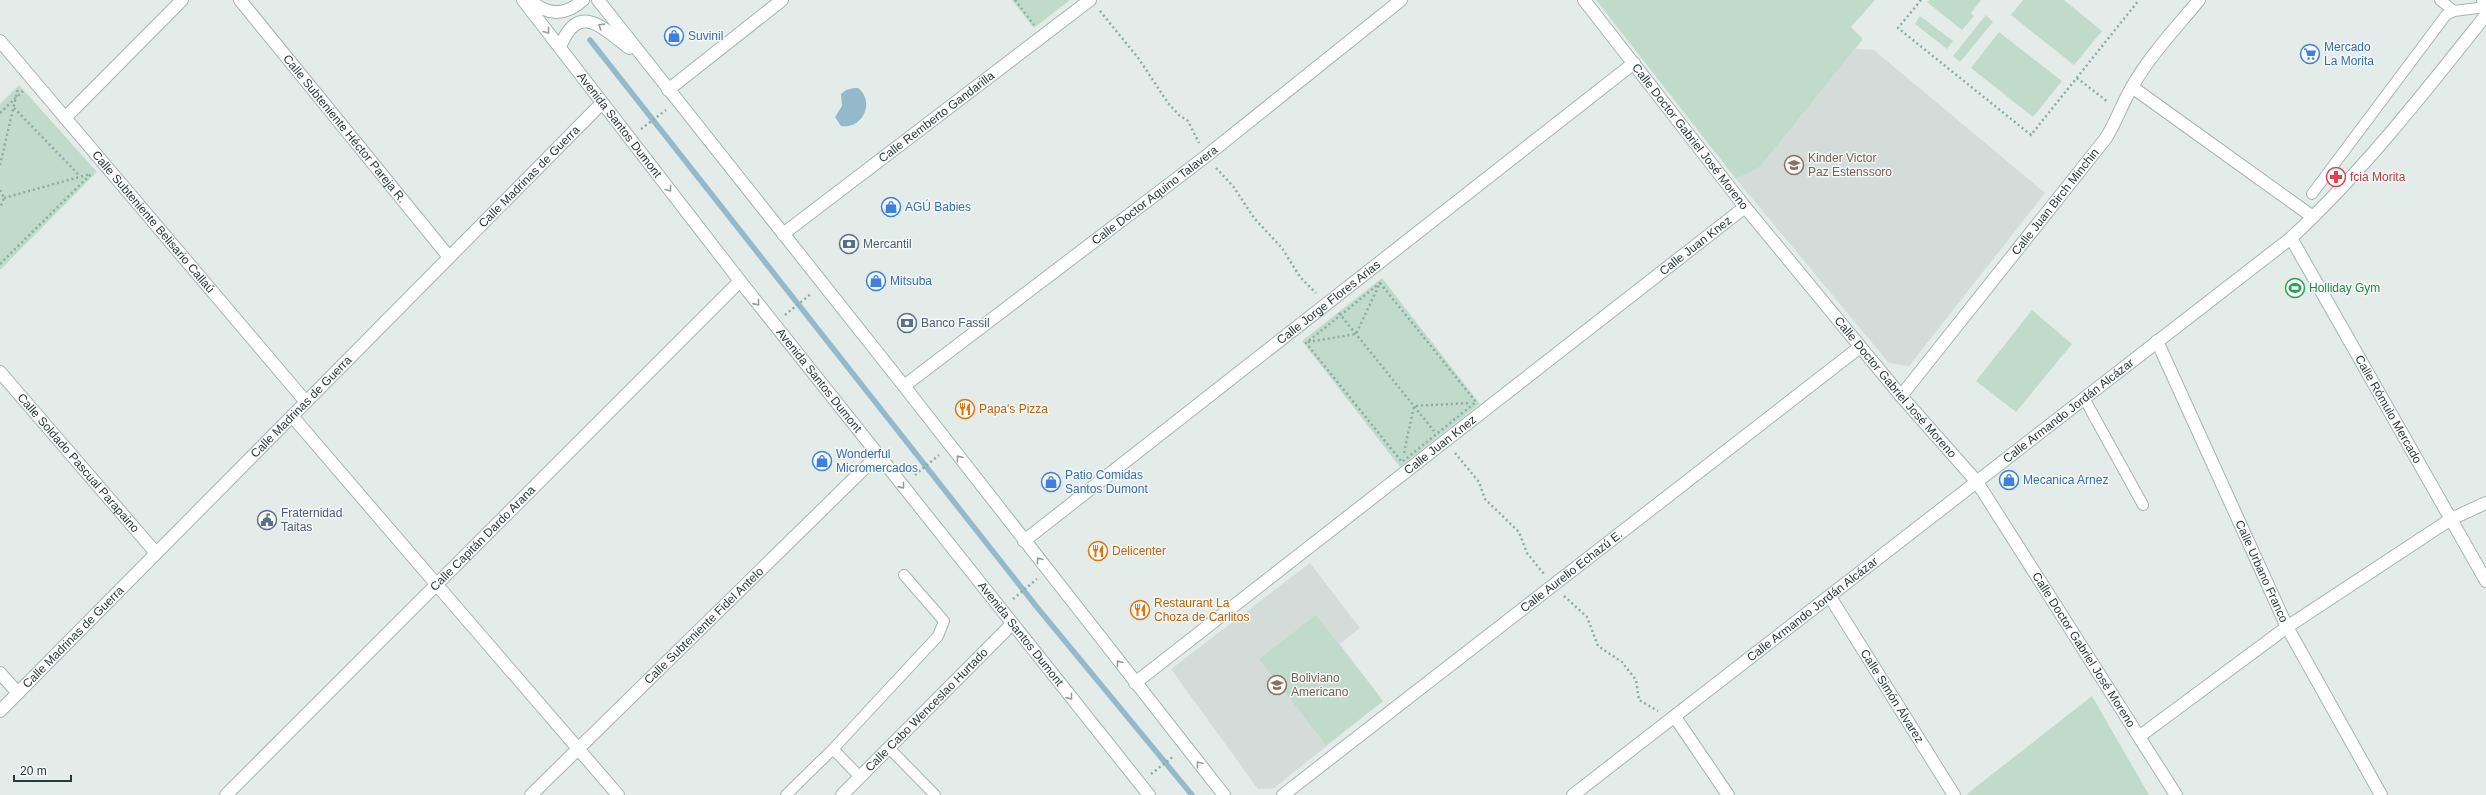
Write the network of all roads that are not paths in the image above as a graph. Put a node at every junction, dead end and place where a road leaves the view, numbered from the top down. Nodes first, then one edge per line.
1 (182, 0) edge
2 (240, 0) edge
3 (523, 0) edge
4 (530, 0) edge
5 (582, 0) edge
6 (598, 0) edge
7 (782, 0) edge
8 (1089, 0) edge
9 (1401, 0) edge
10 (1584, 0) edge
11 (2199, 0) edge
12 (2440, 0) edge
13 (2483, 0) edge
14 (2486, 2) edge
15 (2486, 7) edge
16 (2454, 11) junction
17 (2486, 15) edge
18 (0, 41) edge
19 (560, 47) junction
20 (643, 59) junction
21 (1634, 63) junction
22 (2132, 87) junction
23 (668, 90) junction
24 (602, 103) junction
25 (65, 118) junction
26 (2312, 194) dead end
27 (1745, 207) junction
28 (2313, 217) junction
29 (783, 234) junction
30 (2291, 238) junction
31 (449, 257) junction
32 (740, 281) junction
33 (2157, 341) junction
34 (1860, 347) junction
35 (0, 372) edge
36 (904, 386) junction
37 (1901, 396) junction
38 (2085, 400) junction
39 (306, 402) junction
40 (292, 416) junction
41 (877, 456) junction
42 (1977, 482) junction
43 (2486, 503) edge
44 (2143, 505) dead end
45 (2451, 519) junction
46 (1024, 541) junction
47 (156, 553) junction
48 (904, 575) dead end
49 (2486, 581) edge
50 (437, 585) junction
51 (1830, 597) junction
52 (1012, 624) junction
53 (2287, 627) junction
54 (0, 673) edge
55 (1135, 683) junction
56 (18, 693) junction
57 (0, 711) edge
58 (1670, 720) junction
59 (2140, 736) junction
60 (889, 748) junction
61 (578, 749) junction
62 (833, 749) junction
63 (860, 777) junction
64 (1144, 793) edge
65 (226, 795) edge
66 (530, 795) edge
67 (618, 795) edge
68 (786, 795) edge
69 (842, 795) edge
70 (935, 795) edge
71 (1224, 795) edge
72 (1283, 795) edge
73 (1573, 795) edge
74 (1728, 795) edge
75 (1954, 795) edge
76 (2176, 795) edge
77 (2381, 795) edge

1 - 25 street
2 - 31 street, Calle Subteniente Héctor Pareja R.
3 -> 19 street, Avenida Santos Dumont
4 - 5 street
6 - 20 street
7 - 23 street
8 - 29 street, Calle Remberto Gandarilla
9 - 36 street, Calle Doctor Aquino Talavera
10 - 21 street, Calle Doctor Gabriel José Moreno
11 - 22 street, Calle Juan Birch Minchin
12 - 16 lane
13 - 14 street
15 - 16 lane
16 - 26 lane
17 - 28 street, Calle Armando Jordán Alcázar
18 - 25 street, Calle Subteniente Belisario Callaú
20 -> 19 street
19 - 24 street, Avenida Santos Dumont
20 - 23 street
21 - 27 street, Calle Doctor Gabriel José Moreno
21 - 46 street, Calle Jorge Flores Arias
22 - 28 street
22 - 37 street, Calle Juan Birch Minchin
23 - 29 street
24 - 31 street, Calle Madrinas de Guerra
24 -> 32 street, Avenida Santos Dumont
25 - 39 street, Calle Subteniente Belisario Callaú
27 - 34 street, Calle Doctor Gabriel José Moreno
27 - 55 street, Calle Juan Knez
28 - 30 street, Calle Armando Jordán Alcázar
29 - 36 street
30 - 33 street, Calle Armando Jordán Alcázar
30 - 45 street, Calle Rómulo Mercado
31 - 39 street, Calle Madrinas de Guerra
32 -> 41 street, Avenida Santos Dumont
32 - 50 street, Calle Capitán Dardo Arana
33 - 38 street, Calle Armando Jordán Alcázar
33 - 53 street, Calle Urbano Franco
34 - 37 street, Calle Doctor Gabriel José Moreno
34 - 72 street, Calle Aurelio Echazú E.
35 - 47 street, Calle Soldado Pascual Parapaino
46 -> 36 street
37 - 42 street, Calle Doctor Gabriel José Moreno
38 - 42 street, Calle Armando Jordán Alcázar
38 - 44 lane
39 - 40 street, Calle Madrinas de Guerra
40 - 47 street, Calle Madrinas de Guerra
40 - 50 street
41 -> 52 street, Avenida Santos Dumont
41 - 61 street, Calle Subteniente Fidel Antelo
42 - 51 street, Calle Armando Jordán Alcázar
42 - 59 street, Calle Doctor Gabriel José Moreno
43 - 45 street
45 - 49 street, Calle Rómulo Mercado
45 - 53 street
55 -> 46 street
47 - 56 street, Calle Madrinas de Guerra
48 - 62 lane
50 - 61 street
50 - 65 street, Calle Capitán Dardo Arana
51 - 58 street, Calle Armando Jordán Alcázar
51 - 75 street, Calle Simón Álvarez
52 - 60 street, Calle Cabo Wenceslao Hurtado
52 -> 64 street, Avenida Santos Dumont
53 - 59 street
53 - 77 street, Calle Urbano Franco
54 - 56 street
71 -> 55 street
56 - 57 street, Calle Madrinas de Guerra
58 - 73 street, Calle Armando Jordán Alcázar
58 - 74 street
59 - 76 street, Calle Doctor Gabriel José Moreno
60 - 63 street, Calle Cabo Wenceslao Hurtado
60 - 70 lane
61 - 66 street, Calle Subteniente Fidel Antelo
61 - 67 street
62 - 63 lane
62 - 68 lane
63 - 69 street, Calle Cabo Wenceslao Hurtado

